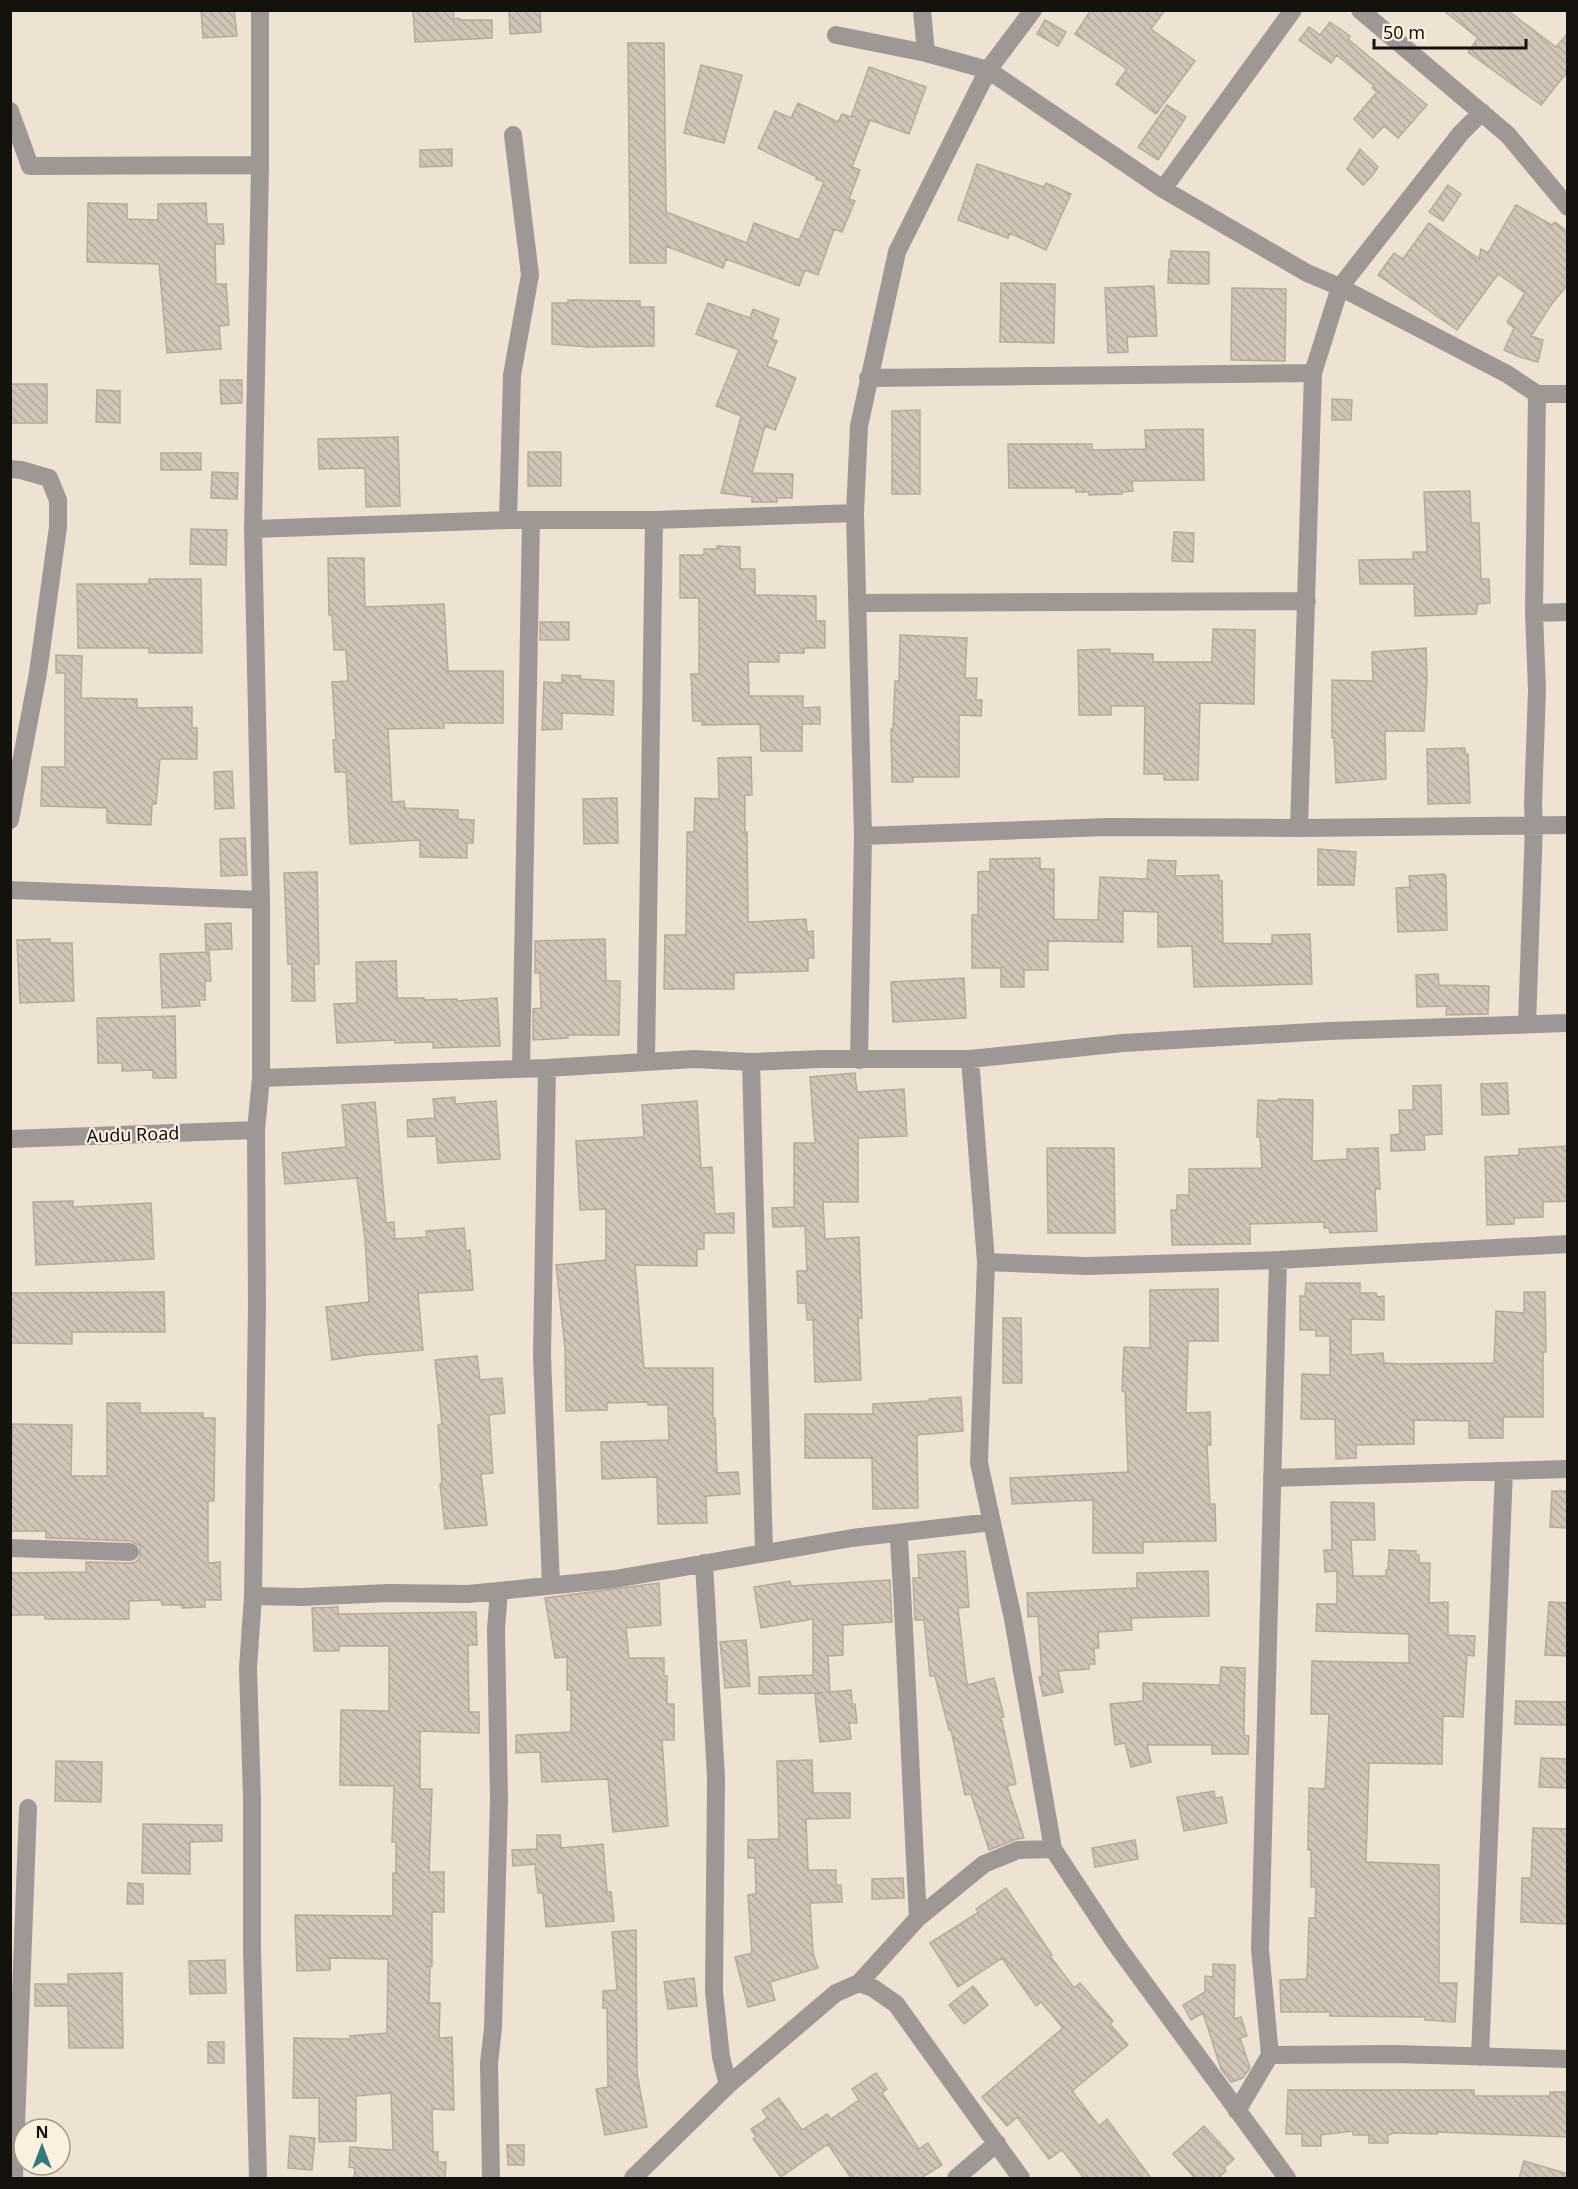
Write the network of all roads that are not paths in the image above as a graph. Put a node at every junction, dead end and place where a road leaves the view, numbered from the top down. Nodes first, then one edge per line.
1 (260, 10) edge
2 (922, 10) edge
3 (1033, 10) edge
4 (1293, 10) edge
5 (1360, 10) edge
6 (836, 35) dead end
7 (926, 53) junction
8 (988, 70) junction
9 (10, 111) edge
10 (1482, 112) junction
11 (513, 135) dead end
12 (260, 165) junction
13 (1163, 189) junction
14 (1568, 207) edge
15 (1340, 287) junction
16 (1313, 373) junction
17 (868, 378) junction
18 (1537, 394) junction
19 (1568, 394) edge
20 (10, 469) edge
21 (855, 513) junction
22 (508, 520) junction
23 (531, 520) junction
24 (654, 520) junction
25 (253, 530) junction
26 (1307, 600) junction
27 (858, 603) junction
28 (1534, 612) junction
29 (1568, 612) edge
30 (10, 820) edge
31 (1534, 825) junction
32 (1568, 825) edge
33 (1299, 828) junction
34 (863, 836) junction
35 (10, 890) edge
36 (261, 900) junction
37 (1568, 1023) edge
38 (1527, 1024) junction
39 (970, 1059) junction
40 (859, 1060) junction
41 (646, 1061) junction
42 (751, 1062) junction
43 (548, 1068) junction
44 (521, 1069) junction
45 (261, 1078) junction
46 (256, 1130) junction
47 (10, 1139) edge
48 (1568, 1244) edge
49 (1278, 1260) junction
50 (986, 1262) junction
51 (1568, 1469) edge
52 (1504, 1471) junction
53 (1272, 1478) junction
54 (992, 1522) junction
55 (899, 1540) dead end
56 (10, 1548) edge
57 (130, 1552) dead end
58 (764, 1553) junction
59 (704, 1563) junction
60 (551, 1585) junction
61 (499, 1591) junction
62 (253, 1596) junction
63 (28, 1808) dead end
64 (1053, 1849) junction
65 (918, 1918) junction
66 (859, 1983) junction
67 (15, 2054) edge
68 (1270, 2055) junction
69 (1480, 2056) junction
70 (1568, 2059) edge
71 (728, 2085) junction
72 (1237, 2111) junction
73 (997, 2143) junction
74 (14, 2178) edge
75 (258, 2178) edge
76 (491, 2178) edge
77 (633, 2178) edge
78 (956, 2178) edge
79 (1021, 2178) edge
80 (1287, 2178) edge

1 - 12 street
2 - 7 street
3 - 8 street
4 - 13 street
5 - 10 street
6 - 7 street
7 - 8 street
8 - 13 street
8 - 17 street
9 - 12 street
10 - 14 street
10 - 15 street
11 - 22 street
12 - 25 street
13 - 15 street
15 - 16 street
15 - 18 street
16 - 17 street
16 - 26 street
17 - 21 street
18 - 19 street
18 - 28 street
20 - 30 street
21 - 24 street
21 - 27 street
22 - 23 street
22 - 25 street
23 - 24 street
23 - 44 street
24 - 41 street
25 - 36 street
26 - 27 street
26 - 33 street
27 - 34 street
28 - 29 street
28 - 31 street
31 - 32 street
31 - 33 street
31 - 38 street
33 - 34 street
34 - 40 street
35 - 36 street
36 - 45 street
37 - 38 street
38 - 39 street
39 - 40 street
39 - 50 street
40 - 42 street
41 - 42 street
41 - 43 street
42 - 58 street
43 - 44 street
43 - 60 street
44 - 45 street
45 - 46 street
46 - 47 street, Audu Road
46 - 62 street
48 - 49 street
49 - 50 street
49 - 53 street
50 - 54 street
51 - 52 street
52 - 53 street
52 - 69 street
53 - 68 street
54 - 58 street
54 - 64 street
55 - 65 street
56 - 57 street
58 - 59 street
59 - 60 street
59 - 71 street
60 - 61 street
61 - 62 street
61 - 76 street
62 - 75 street
63 - 67 street
64 - 65 street
64 - 72 street
65 - 66 street
66 - 71 street
66 - 73 street
67 - 74 street
68 - 69 street
68 - 72 street
69 - 70 street
71 - 77 street
72 - 80 street
73 - 78 street
73 - 79 street

